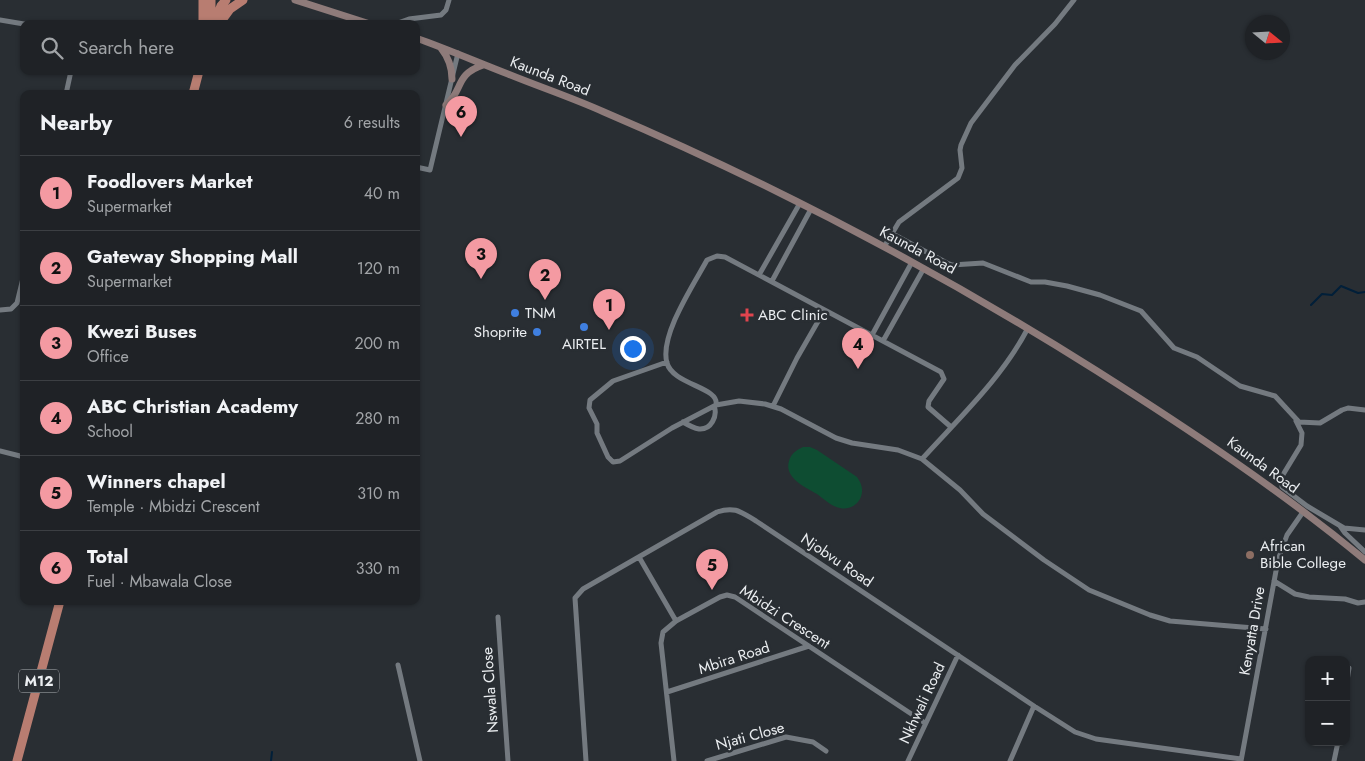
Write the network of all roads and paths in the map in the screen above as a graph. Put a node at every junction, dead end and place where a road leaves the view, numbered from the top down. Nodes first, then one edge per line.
1 (202, 0) edge
2 (211, 0) edge
3 (226, 0) edge
4 (243, 0) edge
5 (295, 0) edge
6 (449, 0) edge
7 (1074, 0) edge
8 (0, 20) edge
9 (203, 20) edge
10 (209, 20) edge
11 (216, 20) edge
12 (222, 20) edge
13 (358, 20) edge
14 (406, 20) edge
15 (20, 23) edge
16 (420, 39) edge
17 (440, 46) junction
18 (458, 53) junction
19 (483, 64) junction
20 (70, 75) edge
21 (198, 75) edge
22 (452, 80) junction
23 (67, 90) edge
24 (194, 90) edge
25 (446, 105) junction
26 (420, 168) edge
27 (800, 203) junction
28 (811, 209) junction
29 (891, 233) junction
30 (884, 246) junction
31 (912, 262) junction
32 (924, 268) junction
33 (759, 275) junction
34 (772, 281) junction
35 (20, 291) edge
36 (0, 310) edge
37 (824, 311) junction
38 (1028, 328) junction
39 (872, 335) junction
40 (883, 341) junction
41 (667, 362) junction
42 (715, 405) junction
43 (773, 406) junction
44 (1365, 410) edge
45 (1296, 420) junction
46 (683, 422) junction
47 (950, 428) junction
48 (0, 451) edge
49 (20, 456) edge
50 (922, 459) junction
51 (1303, 512) junction
52 (1340, 526) junction
53 (1365, 530) edge
54 (1365, 552) edge
55 (639, 557) junction
56 (1365, 560) edge
57 (1274, 581) junction
58 (1365, 602) edge
59 (59, 605) edge
60 (498, 617) dead end
61 (676, 621) junction
62 (1266, 629) junction
63 (809, 646) junction
64 (958, 655) junction
65 (398, 665) dead end
66 (667, 692) junction
67 (1034, 706) junction
68 (925, 723) junction
69 (1337, 746) edge
70 (826, 751) dead end
71 (1241, 760) edge
72 (17, 761) edge
73 (420, 761) edge
74 (508, 761) edge
75 (586, 761) edge
76 (674, 761) edge
77 (707, 761) edge
78 (908, 761) edge
79 (1010, 761) edge
80 (1334, 761) edge

1 - 9 highway
2 - 10 highway
3 - 11 highway
4 - 12 highway
5 - 13 main road
6 - 14 street
7 - 29 street
8 - 15 street
16 - 17 main road, Kaunda Road
17 - 18 main road, Kaunda Road
17 - 22 main road
18 - 19 main road, Kaunda Road
18 - 22 street
19 - 25 main road
19 - 27 main road, Kaunda Road
20 - 23 street
21 - 24 highway
22 - 25 street
25 - 26 street
27 - 28 main road, Kaunda Road
27 - 33 street
28 - 30 main road, Kaunda Road
28 - 34 street
29 - 30 street
29 - 45 street
30 - 31 main road, Kaunda Road
31 - 32 main road, Kaunda Road
31 - 39 street
32 - 38 main road, Kaunda Road
32 - 40 street
33 - 34 street
33 - 41 street
34 - 37 street
35 - 36 street
37 - 39 street
37 - 43 street
38 - 47 street
38 - 51 main road, Kaunda Road
39 - 40 street
40 - 47 street
41 - 42 street
41 - 46 street
42 - 43 street
42 - 46 street
42 - 46 street
43 - 50 street
44 - 45 street
45 - 52 street
47 - 50 street
48 - 49 street
50 - 62 street
51 - 56 main road, Kaunda Road
51 - 57 street, Kenyatta Drive
52 - 53 street
52 - 54 street
55 - 61 street
55 - 64 street, Njobvu Road
55 - 75 street, Njobvu Road
57 - 58 street
57 - 62 street, Kenyatta Drive
59 - 72 highway, M12
60 - 74 street, Nswala Close
61 - 63 street, Mbidzi Crescent
61 - 66 street, Mbidzi Crescent
62 - 71 street, Kenyatta Drive
63 - 66 street, Mbira Road
63 - 68 street, Mbidzi Crescent
64 - 67 street, Njobvu Road
64 - 68 street, Nkhwali Road
65 - 73 street
66 - 76 street, Mbidzi Crescent
67 - 71 street, Njobvu Road
67 - 79 street
68 - 78 street, Nkhwali Road
69 - 80 street
70 - 77 street, Njati Close

